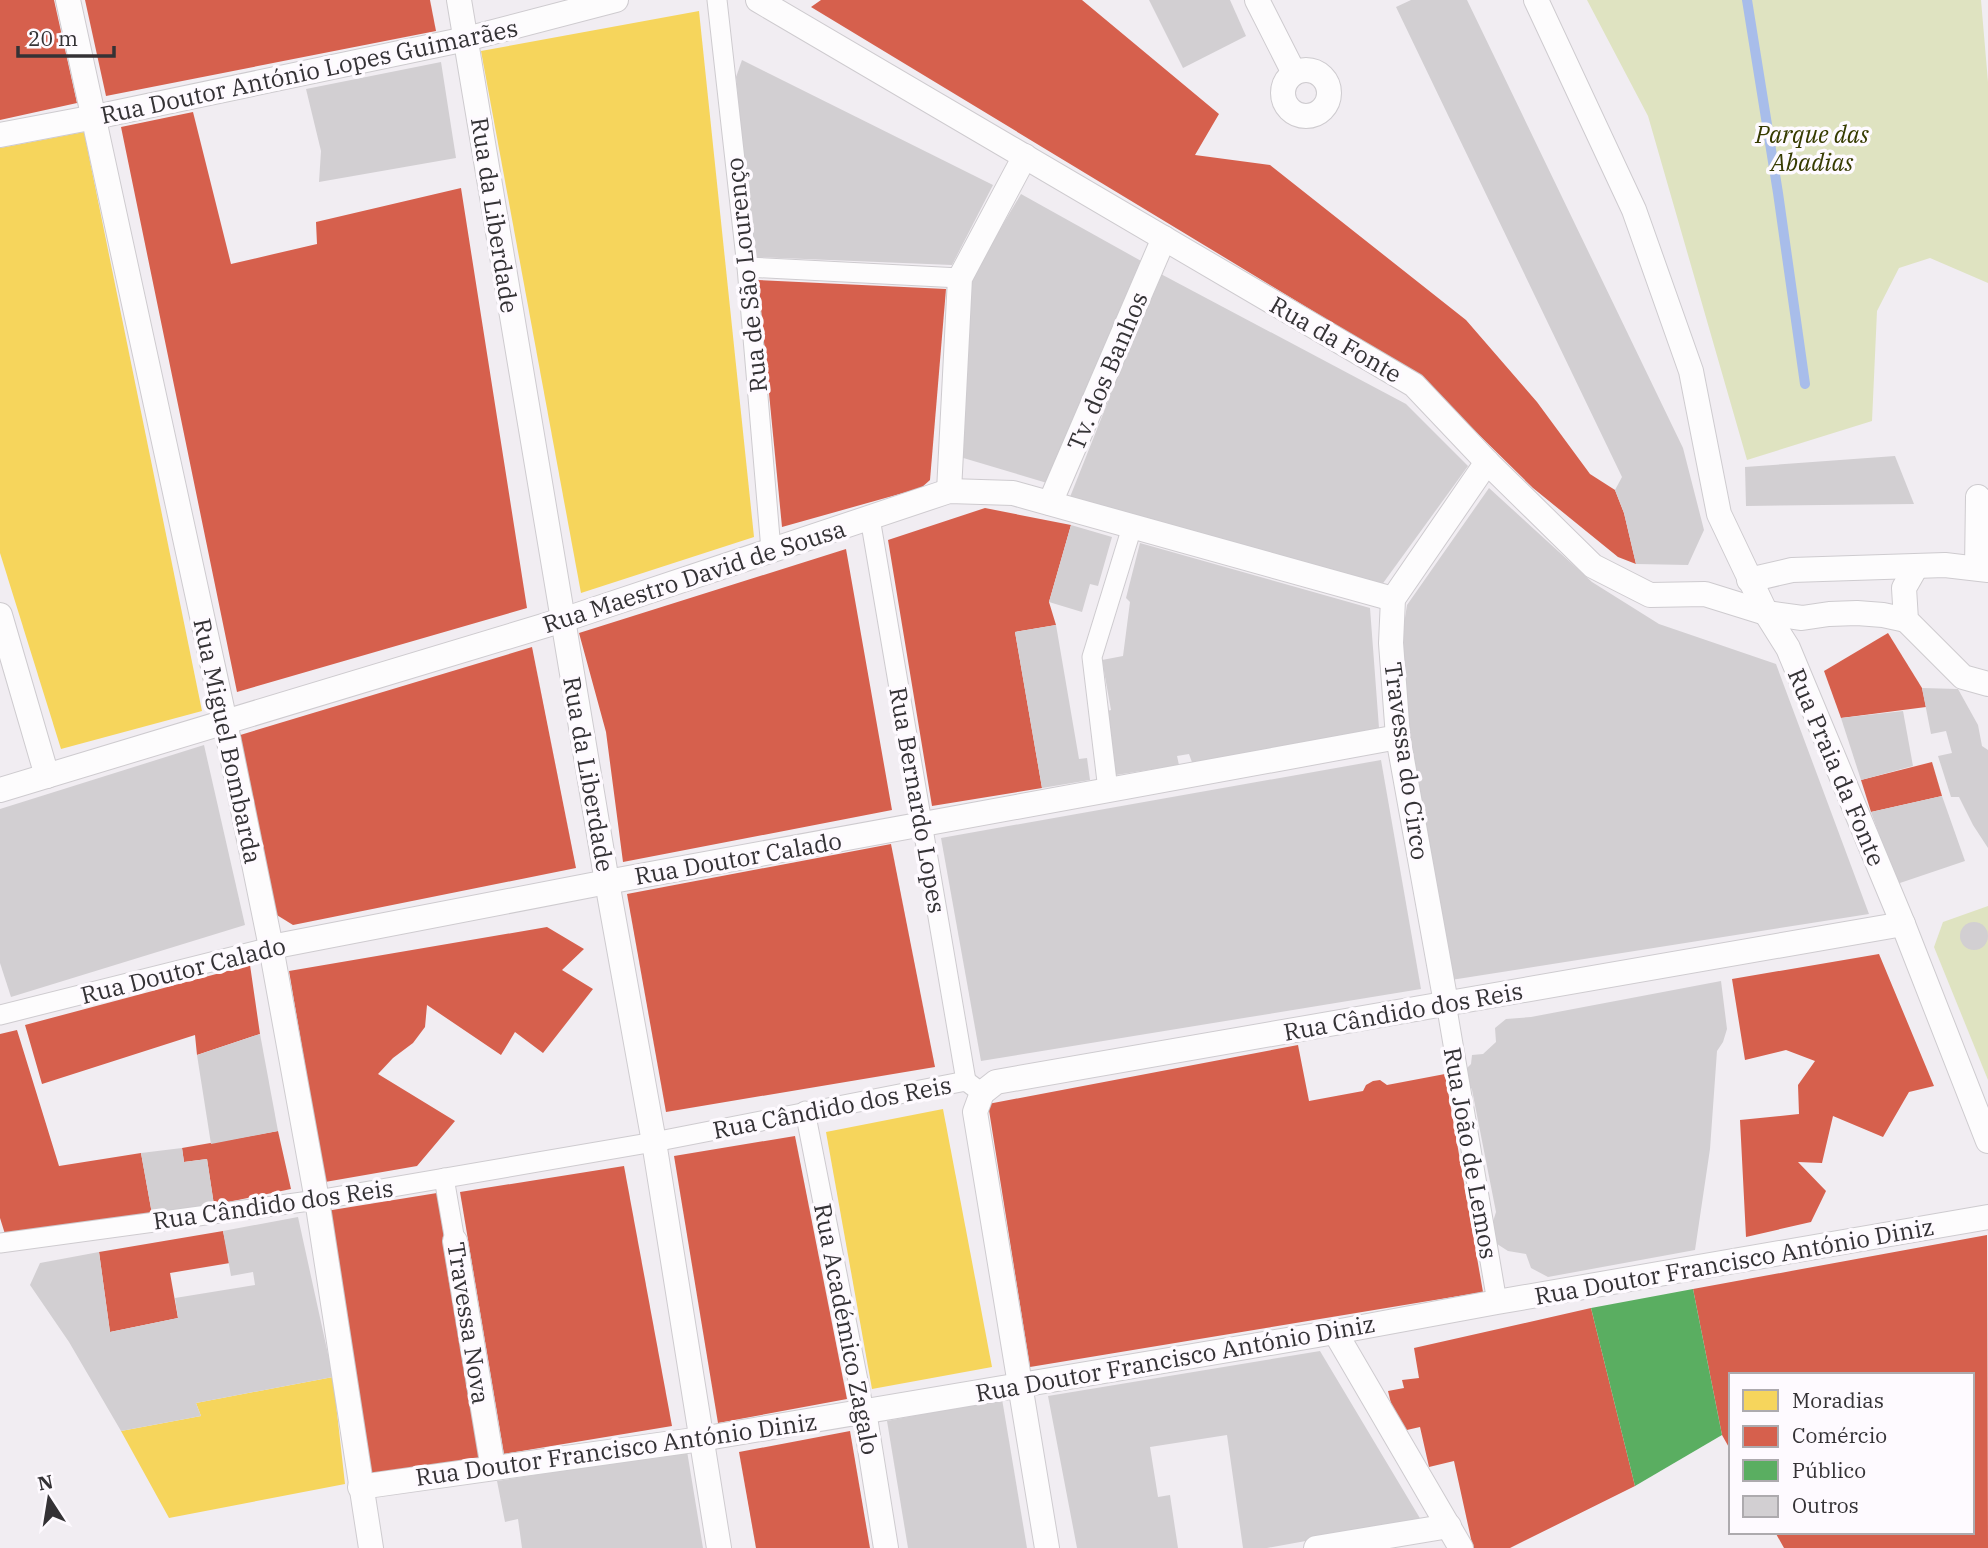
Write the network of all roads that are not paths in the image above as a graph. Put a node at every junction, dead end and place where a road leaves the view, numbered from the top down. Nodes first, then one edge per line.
1 (68, 0) edge
2 (459, 0) edge
3 (616, 0) edge
4 (717, 0) edge
5 (758, 0) edge
6 (1257, 0) edge
7 (1536, 0) edge
8 (466, 39) junction
9 (1294, 73) dead end
10 (95, 117) junction
11 (0, 135) edge
12 (1025, 156) junction
13 (1164, 238) junction
14 (747, 267) junction
15 (960, 278) junction
16 (1487, 462) junction
17 (949, 491) junction
18 (1978, 497) dead end
19 (1050, 503) junction
20 (870, 518) junction
21 (1132, 527) junction
22 (771, 550) junction
23 (1916, 566) junction
24 (1983, 569) edge
25 (1749, 580) junction
26 (1393, 599) junction
27 (1766, 613) junction
28 (0, 615) edge
29 (563, 620) junction
30 (1906, 620) junction
31 (1988, 684) edge
32 (225, 722) junction
33 (1398, 737) junction
34 (47, 776) junction
35 (0, 790) edge
36 (1108, 790) junction
37 (922, 824) junction
38 (607, 882) junction
39 (1903, 924) junction
40 (271, 947) junction
41 (1446, 1003) junction
42 (1, 1013) edge
43 (974, 1087) junction
44 (805, 1111) junction
45 (1988, 1141) edge
46 (654, 1142) junction
47 (444, 1178) junction
48 (317, 1200) junction
49 (1988, 1217) edge
50 (455, 1241) joint
51 (0, 1243) edge
52 (1497, 1302) junction
53 (1335, 1332) junction
54 (1019, 1385) junction
55 (864, 1411) junction
56 (701, 1439) junction
57 (493, 1468) junction
58 (360, 1487) junction
59 (1449, 1526) junction
60 (370, 1548) edge
61 (719, 1548) edge
62 (886, 1548) edge
63 (1047, 1548) edge
64 (1316, 1548) edge
65 (1461, 1548) edge

1 - 10 street, Rua Miguel Bombarda
2 - 8 street, Rua da Liberdade
3 - 8 street, Rua Doutor António Lopes Guimarães
4 - 14 street, Rua de São Lourenço
5 - 12 street, Rua da Fonte
6 - 9 street
7 - 25 street, Rua Praia da Fonte
8 - 10 street, Rua Doutor António Lopes Guimarães
8 - 29 street, Rua da Liberdade
10 - 11 street, Rua Doutor António Lopes Guimarães
10 - 32 street, Rua Miguel Bombarda
12 - 13 street, Rua da Fonte
12 - 15 street
13 - 16 street, Rua da Fonte
13 - 19 street, Tv. dos Banhos
14 - 15 street
14 - 22 street, Rua de São Lourenço
15 - 17 street
16 - 26 street
16 - 27 street, Rua da Fonte
17 - 19 street, Rua Maestro David de Sousa
17 - 20 street, Rua Maestro David de Sousa
18 - 24 street
19 - 21 street, Rua Maestro David de Sousa
20 - 22 street, Rua Maestro David de Sousa
20 - 37 street, Rua Bernardo Lopes
21 - 26 street, Rua Maestro David de Sousa
21 - 36 street
22 - 29 street, Rua Maestro David de Sousa
23 - 24 street
23 - 25 street
23 - 30 street
25 - 27 street, Rua Praia da Fonte
26 - 33 street, Travessa do Circo
27 - 30 street, Rua da Fonte
27 - 39 street, Rua Praia da Fonte
28 - 34 street
29 - 32 street, Rua Maestro David de Sousa
29 - 38 street, Rua da Liberdade
30 - 31 street
32 - 34 street, Rua Maestro David de Sousa
32 - 40 street, Rua Miguel Bombarda
33 - 36 street, Rua Doutor Calado
33 - 41 street, Travessa do Circo
34 - 35 street, Rua Maestro David de Sousa
36 - 37 street, Rua Doutor Calado
37 - 38 street, Rua Doutor Calado
37 - 43 street, Rua Bernardo Lopes
38 - 40 street, Rua Doutor Calado
38 - 46 street, Rua da Liberdade
39 - 41 street, Rua Cândido dos Reis
39 - 45 street, Rua Praia da Fonte
40 - 42 street, Rua Doutor Calado
40 - 48 street, Rua Miguel Bombarda
41 - 43 street, Rua Cândido dos Reis
41 - 52 street, Rua João de Lemos
43 - 44 street, Rua Cândido dos Reis
43 - 54 street, Rua Bernardo Lopes
44 - 46 street, Rua Cândido dos Reis
44 - 55 street, Rua Académico Zagalo
46 - 47 street, Rua Cândido dos Reis
46 - 56 street, Rua da Liberdade
47 - 48 street, Rua Cândido dos Reis
47 - 50 street, Travessa Nova
48 - 51 street, Rua Cândido dos Reis
48 - 58 street, Rua Miguel Bombarda
49 - 52 street, Rua Doutor Francisco António Diniz
50 - 57 street, Travessa Nova
52 - 53 street, Rua Doutor Francisco António Diniz
53 - 54 street, Rua Doutor Francisco António Diniz
53 - 59 street
54 - 55 street, Rua Doutor Francisco António Diniz
54 - 63 street, Rua Bernardo Lopes
55 - 56 street, Rua Doutor Francisco António Diniz
55 - 62 street, Rua Académico Zagalo
56 - 57 street, Rua Doutor Francisco António Diniz
56 - 61 street, Rua da Liberdade
57 - 58 street, Rua Doutor Francisco António Diniz
58 - 60 street, Rua Miguel Bombarda
59 - 64 street
59 - 65 street

